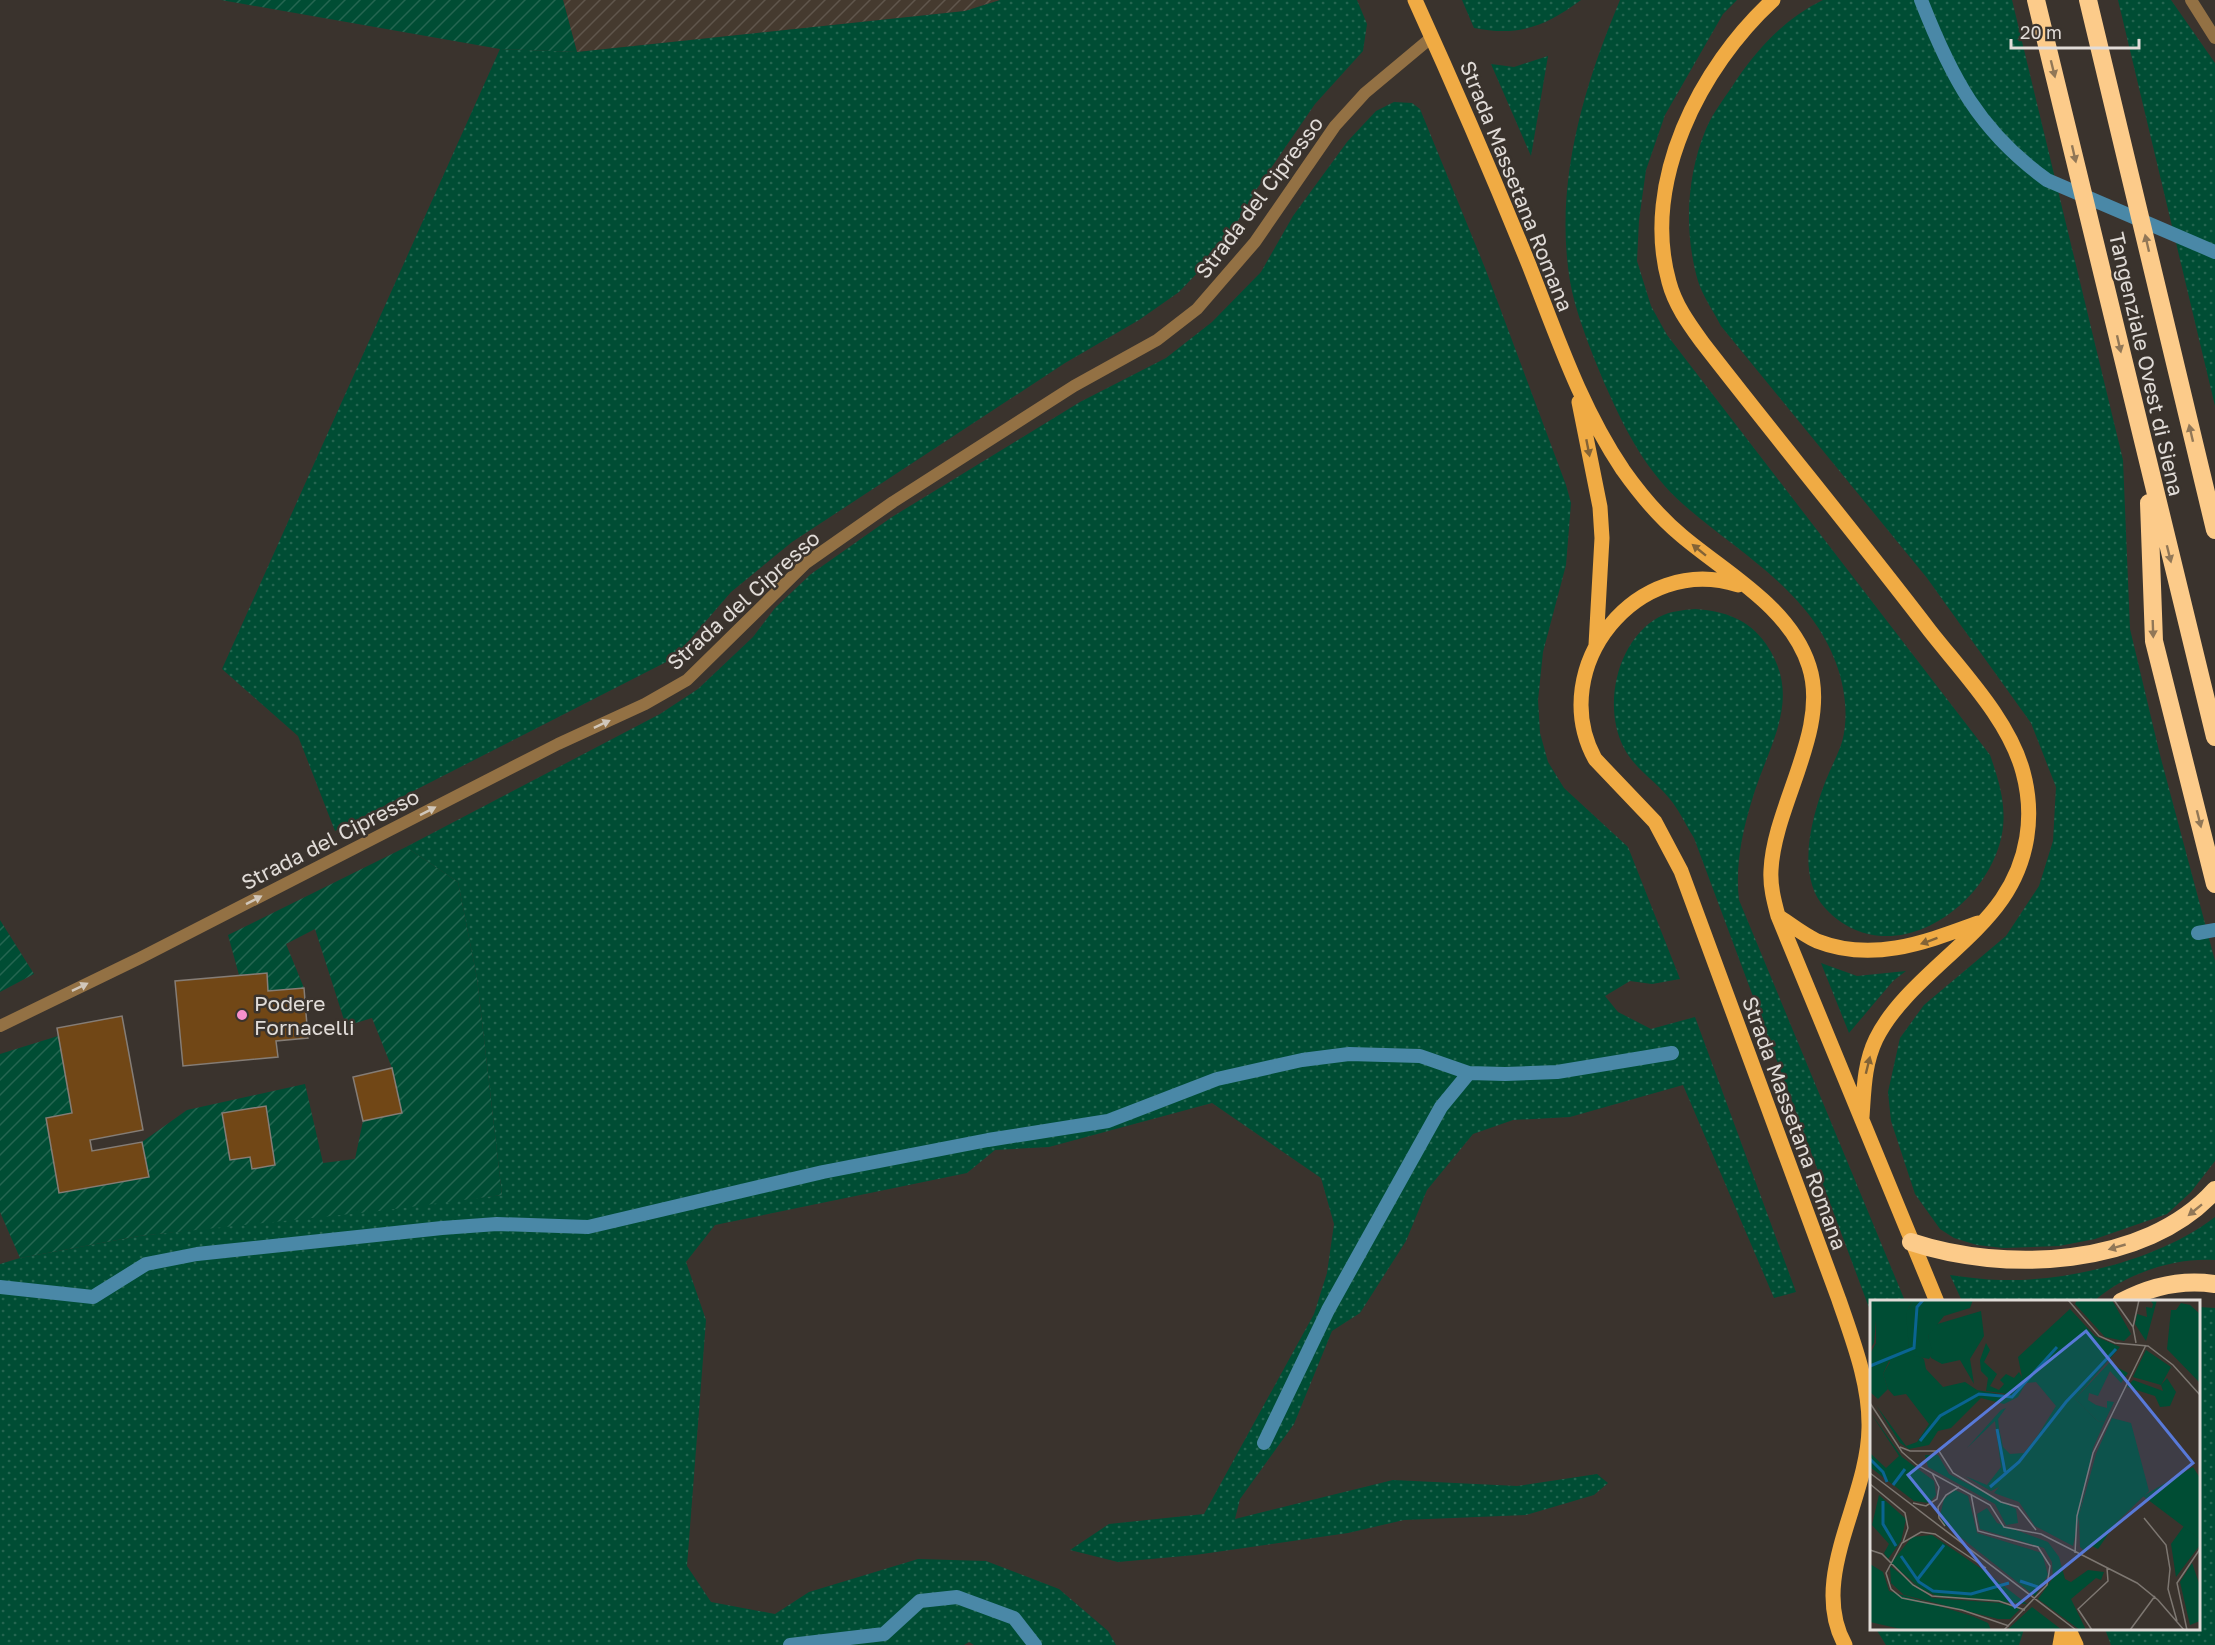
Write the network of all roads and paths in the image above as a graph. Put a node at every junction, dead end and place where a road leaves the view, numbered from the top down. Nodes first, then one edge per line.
1 (1415, 0) edge
2 (1773, 0) edge
3 (2036, 0) edge
4 (2088, 0) edge
5 (2191, 0) edge
6 (1432, 37) junction
7 (2215, 38) edge
8 (1577, 390) junction
9 (2198, 462) junction
10 (2148, 466) junction
11 (2215, 506) edge
12 (2215, 530) edge
13 (1744, 587) junction
14 (1596, 645) junction
15 (2215, 737) edge
16 (2215, 884) edge
17 (1778, 916) junction
18 (1984, 921) junction
19 (0, 1026) edge
20 (1862, 1123) junction
21 (2215, 1190) edge
22 (1911, 1242) junction
23 (2215, 1284) edge
24 (1936, 1300) edge
25 (2126, 1300) edge
26 (2064, 1630) edge
27 (2068, 1630) edge
28 (1845, 1645) edge
29 (2060, 1645) edge
30 (2076, 1645) edge

1 - 6 main road, Strada Massetana Romana
2 - 18 main road
3 -> 10 highway, Tangenziale Ovest di Siena
9 -> 4 highway, Tangenziale Ovest di Siena
5 - 7 street
6 - 8 main road, Strada Massetana Romana
19 -> 6 street, Strada del Cipresso
13 -> 8 main road, Strada Massetana Romana
8 -> 14 main road, Strada Massetana Romana
9 - 11 highway
9 - 12 highway, Tangenziale Ovest di Siena
10 -> 15 highway, Tangenziale Ovest di Siena
10 -> 16 highway
13 - 14 main road, Strada Massetana Romana
13 - 17 main road, Strada Massetana Romana
14 - 28 main road, Strada Massetana Romana
18 -> 17 main road
17 - 20 main road, Strada Massetana Romana
20 -> 18 main road
20 - 22 main road, Strada Massetana Romana
21 -> 22 highway
22 - 24 main road, Strada Massetana Romana
23 - 25 highway
26 - 29 main road
27 - 30 main road

